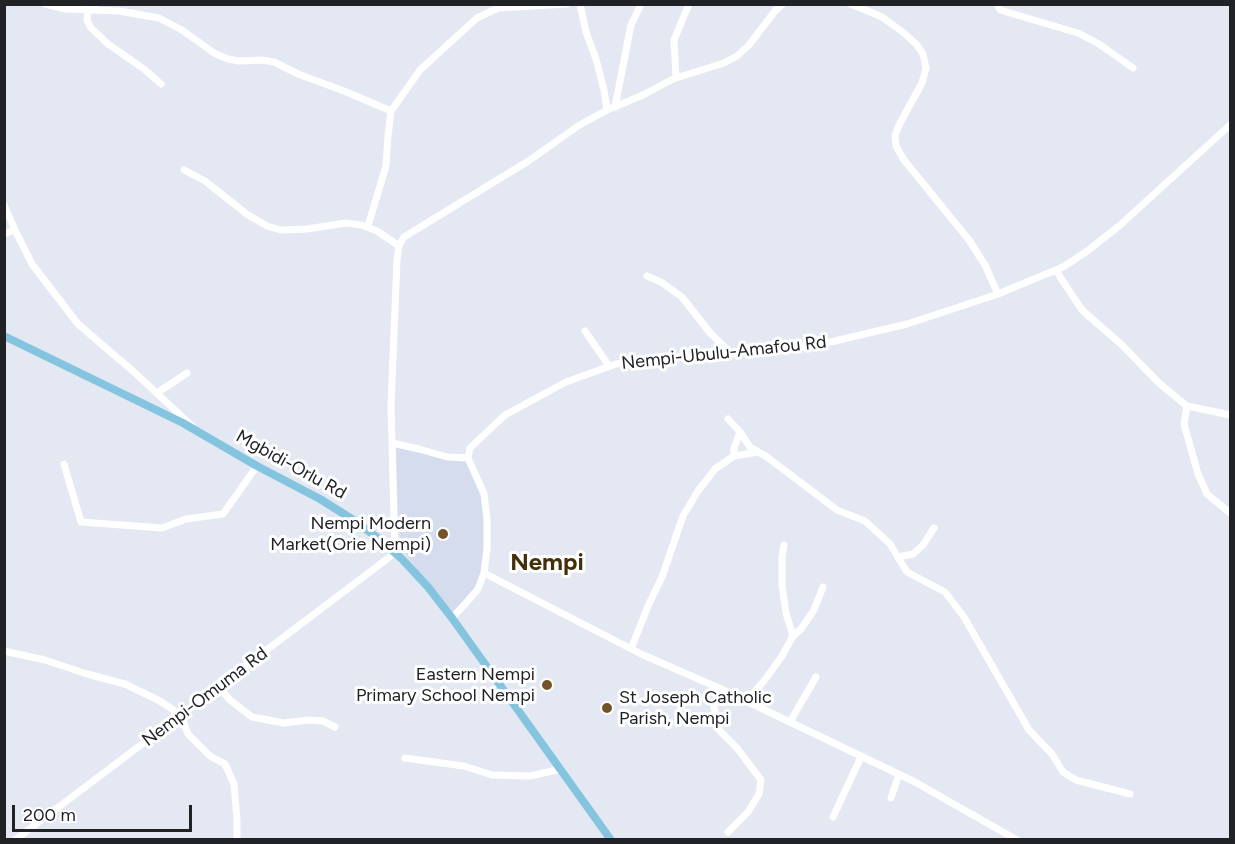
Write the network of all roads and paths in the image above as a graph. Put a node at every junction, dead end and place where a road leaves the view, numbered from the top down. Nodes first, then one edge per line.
1 (45, 4) edge
2 (96, 4) edge
3 (567, 4) edge
4 (580, 4) edge
5 (641, 4) edge
6 (689, 4) edge
7 (783, 4) edge
8 (850, 4) edge
9 (997, 4) edge
10 (88, 11) junction
11 (1133, 68) dead end
12 (676, 78) junction
13 (160, 84) dead end
14 (615, 107) junction
15 (607, 110) junction
16 (391, 111) junction
17 (1230, 125) edge
18 (184, 170) dead end
19 (4, 205) edge
20 (368, 226) junction
21 (15, 230) junction
22 (4, 234) edge
23 (399, 246) junction
24 (1056, 270) junction
25 (647, 276) dead end
26 (998, 294) junction
27 (585, 331) dead end
28 (4, 336) edge
29 (732, 354) junction
30 (609, 366) junction
31 (187, 373) dead end
32 (157, 393) junction
33 (1187, 406) junction
34 (1230, 415) edge
35 (728, 419) dead end
36 (740, 432) junction
37 (200, 433) junction
38 (392, 443) junction
39 (758, 452) junction
40 (734, 456) junction
41 (468, 458) junction
42 (64, 464) dead end
43 (257, 466) junction
44 (1230, 513) edge
45 (934, 528) dead end
46 (784, 545) dead end
47 (395, 553) junction
48 (898, 557) junction
49 (484, 573) junction
50 (823, 587) dead end
51 (452, 618) junction
52 (793, 636) junction
53 (631, 649) junction
54 (4, 651) edge
55 (816, 677) dead end
56 (219, 687) junction
57 (718, 688) junction
58 (746, 701) junction
59 (181, 715) junction
60 (790, 722) junction
61 (335, 727) dead end
62 (861, 757) junction
63 (405, 758) dead end
64 (561, 769) junction
65 (899, 774) junction
66 (1130, 794) dead end
67 (891, 798) dead end
68 (833, 817) dead end
69 (728, 832) dead end
70 (1016, 839) edge
71 (15, 840) edge
72 (237, 840) edge
73 (611, 840) edge

1 - 10 street
2 - 10 street
3 - 16 street
4 - 15 street
5 - 14 street
6 - 12 street
7 - 12 street
8 - 26 street
9 - 11 street
10 - 13 street
10 - 16 street
12 - 14 street
14 - 15 street
15 - 23 street
16 - 20 street
17 - 24 street, Nempi-Ubulu-Amafou Rd
18 - 20 street
19 - 21 street
20 - 23 street
21 - 22 street
21 - 32 street
23 - 38 street
24 - 26 street, Nempi-Ubulu-Amafou Rd
24 - 33 street
25 - 29 street
26 - 29 street, Nempi-Ubulu-Amafou Rd
27 - 30 street
28 - 37 main road, Mgbidi-Orlu Rd
29 - 30 street, Nempi-Ubulu-Amafou Rd
30 - 41 street, Nempi-Ubulu-Amafou Rd
31 - 32 street
32 - 37 street
33 - 34 street
33 - 44 street
35 - 36 street
36 - 39 street
36 - 40 street
37 - 43 main road, Mgbidi-Orlu Rd
38 - 41 street
38 - 47 street
39 - 40 street
39 - 48 street
40 - 53 street
41 - 49 street
42 - 43 street
43 - 47 main road, Mgbidi-Orlu Rd
45 - 48 street
46 - 52 street
47 - 51 main road, Mgbidi-Orlu Rd
47 - 56 street, Nempi-Omuma Rd
48 - 66 street
49 - 51 street
49 - 53 street
50 - 52 street
51 - 64 main road, Mgbidi-Orlu Rd
52 - 58 street
53 - 57 street
54 - 59 street
55 - 60 street
56 - 59 street, Nempi-Omuma Rd
56 - 61 street
57 - 58 street
57 - 69 street
58 - 60 street
59 - 71 street, Nempi-Omuma Rd
59 - 72 street
60 - 62 street
62 - 65 street
62 - 68 street
63 - 64 street
64 - 73 main road, Mgbidi-Orlu Rd
65 - 67 street
65 - 70 street

